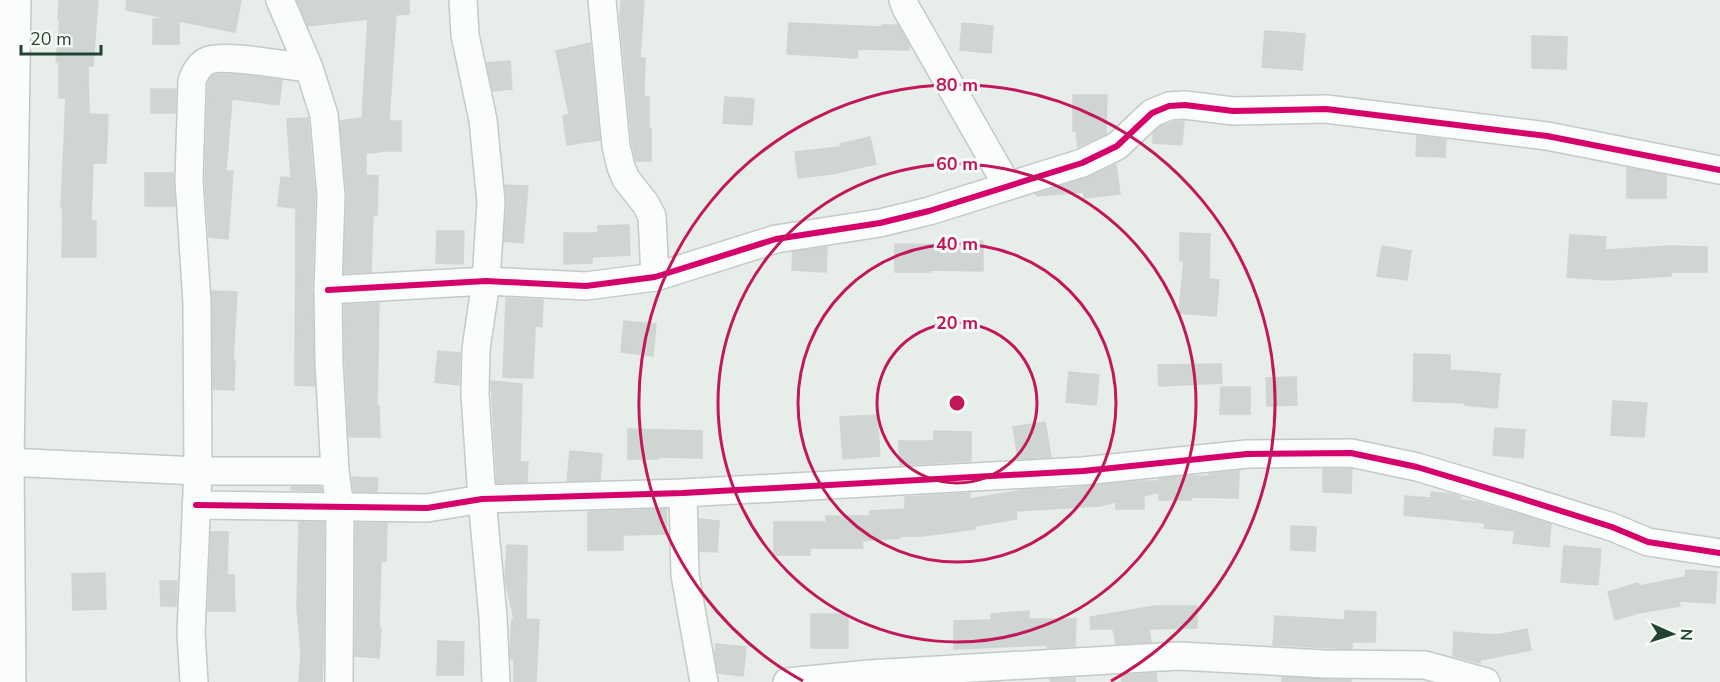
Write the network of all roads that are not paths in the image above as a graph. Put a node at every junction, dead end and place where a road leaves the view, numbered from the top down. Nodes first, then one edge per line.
1 (14, 0) edge
2 (280, 0) edge
3 (463, 0) edge
4 (602, 0) edge
5 (903, 0) edge
6 (309, 68) junction
7 (1720, 170) edge
8 (1007, 185) junction
9 (655, 277) junction
10 (486, 280) junction
11 (328, 290) junction
12 (198, 471) junction
13 (335, 471) junction
14 (5, 472) edge
15 (683, 493) junction
16 (482, 499) junction
17 (196, 506) junction
18 (340, 507) junction
19 (1720, 553) edge
20 (950, 675) edge
21 (9, 682) edge
22 (194, 682) edge
23 (339, 682) edge
24 (496, 682) edge
25 (704, 682) edge
26 (787, 682) edge
27 (1486, 682) edge

1 - 14 main road
2 - 6 street
3 - 10 street
4 - 9 street
5 - 8 street
6 - 11 street
6 - 12 street
7 - 8 street
8 - 9 street
9 - 10 street
10 - 11 street
10 - 16 street
11 - 13 street
12 - 13 street
12 - 14 street
12 - 17 street
13 - 18 street
14 - 21 main road
15 - 16 street
15 - 19 street
15 - 25 street
16 - 18 street
16 - 24 street
17 - 18 street
17 - 22 street
18 - 23 street
20 - 26 street
20 - 27 street

